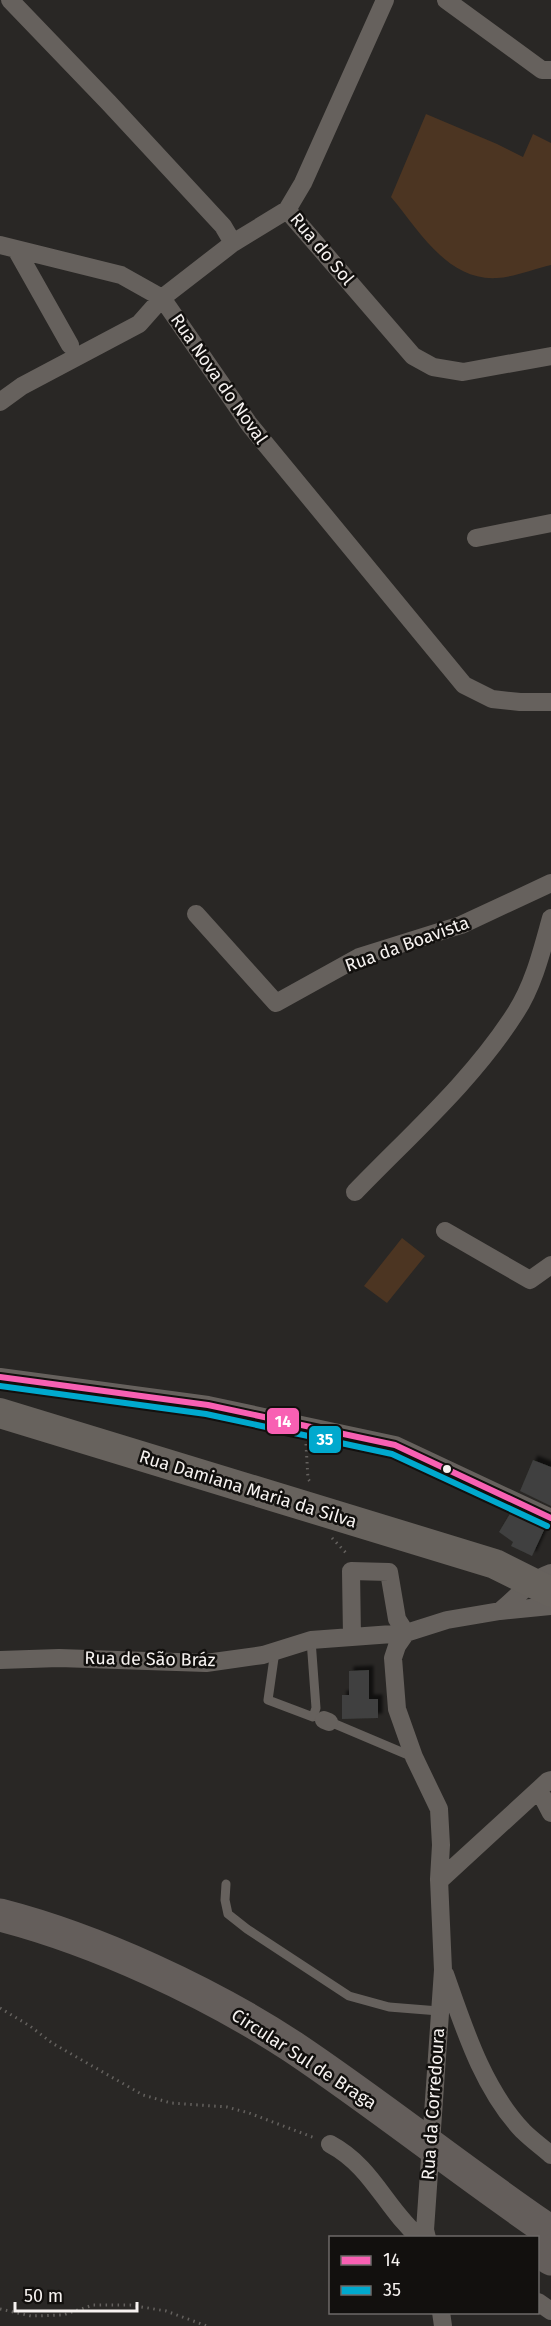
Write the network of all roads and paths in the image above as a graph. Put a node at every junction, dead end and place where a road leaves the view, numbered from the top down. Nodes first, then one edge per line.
1 (10, 0) edge
2 (385, 0) edge
3 (446, 0) edge
4 (551, 70) edge
5 (287, 210) junction
6 (233, 243) junction
7 (8, 248) edge
8 (162, 298) junction
9 (70, 345) dead end
10 (551, 356) edge
11 (0, 402) edge
12 (551, 523) edge
13 (476, 538) dead end
14 (551, 702) edge
15 (551, 883) edge
16 (196, 914) dead end
17 (551, 918) edge
18 (355, 1192) dead end
19 (445, 1231) dead end
20 (551, 1265) edge
21 (0, 1377) edge
22 (0, 1413) edge
23 (306, 1425) junction
24 (317, 1491) dead end
25 (551, 1518) edge
26 (325, 1538) dead end
27 (351, 1558) dead end
28 (546, 1579) edge
29 (551, 1606) edge
30 (500, 1611) junction
31 (406, 1633) junction
32 (352, 1637) junction
33 (312, 1640) junction
34 (275, 1651) junction
35 (0, 1660) edge
36 (329, 1722) dead end
37 (414, 1757) junction
38 (545, 1785) edge
39 (551, 1813) edge
40 (440, 1881) junction
41 (226, 1884) dead end
42 (0, 1915) edge
43 (0, 1938) edge
44 (443, 1970) junction
45 (0, 2008) edge
46 (439, 2011) junction
47 (330, 2144) joint
48 (551, 2155) edge
49 (551, 2232) edge
50 (424, 2235) edge
51 (517, 2236) edge
52 (0, 2309) edge
53 (207, 2326) edge

1 - 6 street
2 - 5 street, Rua do Sol
3 - 4 street
5 - 6 street, Rua Nova do Noval
5 - 10 street, Rua do Sol
6 - 8 street, Rua Nova do Noval
7 - 8 street
7 - 9 street
8 - 11 street
8 - 14 street, Rua Nova do Noval
12 - 13 street
15 - 16 street, Rua da Boavista
17 - 18 street
19 - 20 street
21 - 23 street
22 - 28 main road, Rua Damiana Maria da Silva
23 - 24 path
23 - 25 street
26 - 27 path
28 - 30 street
29 - 30 street, Rua de São Bráz
30 - 31 street, Rua de São Bráz
31 - 32 street, Rua de São Bráz
31 - 32 street
31 - 37 street
32 - 33 street, Rua de São Bráz
33 - 34 street, Rua de São Bráz
33 - 34 lane
34 - 35 street, Rua de São Bráz
36 - 37 lane
37 - 40 street
38 - 39 street
38 - 40 street
40 - 44 street
41 - 46 lane
42 - 49 highway, Circular Sul de Braga
43 - 51 highway, Circular Sul de Braga
44 - 46 street, Rua da Corredoura
44 - 48 street
45 - 47 path
46 - 50 street, Rua da Corredoura
47 - 50 street
52 - 53 path

